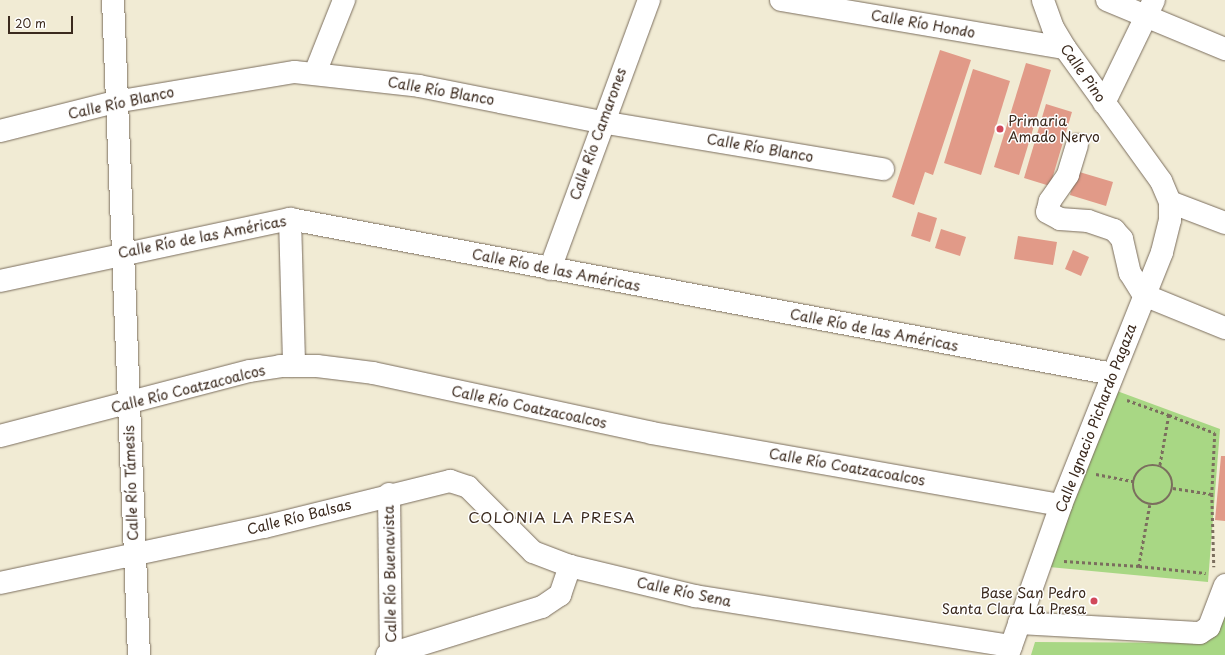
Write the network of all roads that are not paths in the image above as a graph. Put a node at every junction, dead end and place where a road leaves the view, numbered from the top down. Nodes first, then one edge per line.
1 (113, 0) edge
2 (344, 0) edge
3 (648, 0) edge
4 (781, 0) edge
5 (1043, 0) edge
6 (1107, 0) edge
7 (1149, 9) edge
8 (1065, 48) junction
9 (1225, 49) edge
10 (316, 73) junction
11 (115, 102) junction
12 (1104, 103) junction
13 (601, 122) junction
14 (0, 131) edge
15 (1077, 145) dead end
16 (883, 169) dead end
17 (1161, 180) joint
18 (1170, 202) junction
19 (290, 219) junction
20 (1225, 223) edge
21 (125, 252) junction
22 (550, 269) junction
23 (0, 281) edge
24 (1144, 295) junction
25 (1225, 328) edge
26 (294, 366) junction
27 (1113, 374) junction
28 (128, 404) junction
29 (0, 436) edge
30 (389, 494) junction
31 (1061, 505) junction
32 (134, 552) junction
33 (570, 566) junction
34 (0, 583) edge
35 (1225, 585) edge
36 (1019, 623) junction
37 (1009, 650) edge
38 (139, 655) edge
39 (390, 655) edge

1 - 11 street, Calle Río Támesis
2 - 10 street
3 - 13 street, Calle Río Camarones
4 - 8 street, Calle Río Hondo
5 - 8 street, Calle Pino
6 - 7 street
7 - 9 street
7 - 12 street
8 - 12 street, Calle Pino
10 - 11 street, Calle Río Blanco
10 - 13 street, Calle Río Blanco
11 - 14 street, Calle Río Blanco
11 - 21 street, Calle Río Támesis
12 - 17 street, Calle Pino
13 - 16 street, Calle Río Blanco
13 - 22 street, Calle Río Camarones
15 - 24 street
17 - 18 street, Calle Ignacio Pichardo Pagaza
18 - 20 street
18 - 24 street, Calle Ignacio Pichardo Pagaza
19 - 21 street, Calle Río de las Américas
19 - 22 street, Calle Río de las Américas
19 - 26 street
21 - 23 street, Calle Río de las Américas
21 - 28 street, Calle Río Támesis
22 - 27 street, Calle Río de las Américas
24 - 25 street
24 - 27 street, Calle Ignacio Pichardo Pagaza
26 - 28 street, Calle Río Coatzacoalcos
26 - 31 street, Calle Río Coatzacoalcos
27 - 31 street, Calle Ignacio Pichardo Pagaza
28 - 29 street, Calle Río Coatzacoalcos
28 - 32 street, Calle Río Támesis
30 - 32 street, Calle Río Balsas
30 - 33 street, Calle Río Balsas
30 - 39 street, Calle Río Buenavista
31 - 36 street, Calle Ignacio Pichardo Pagaza
32 - 34 street, Calle Río Balsas
32 - 38 street, Calle Río Támesis
33 - 37 street, Calle Río Sena
33 - 39 street
35 - 36 street
36 - 37 street, Calle Ignacio Pichardo Pagaza

